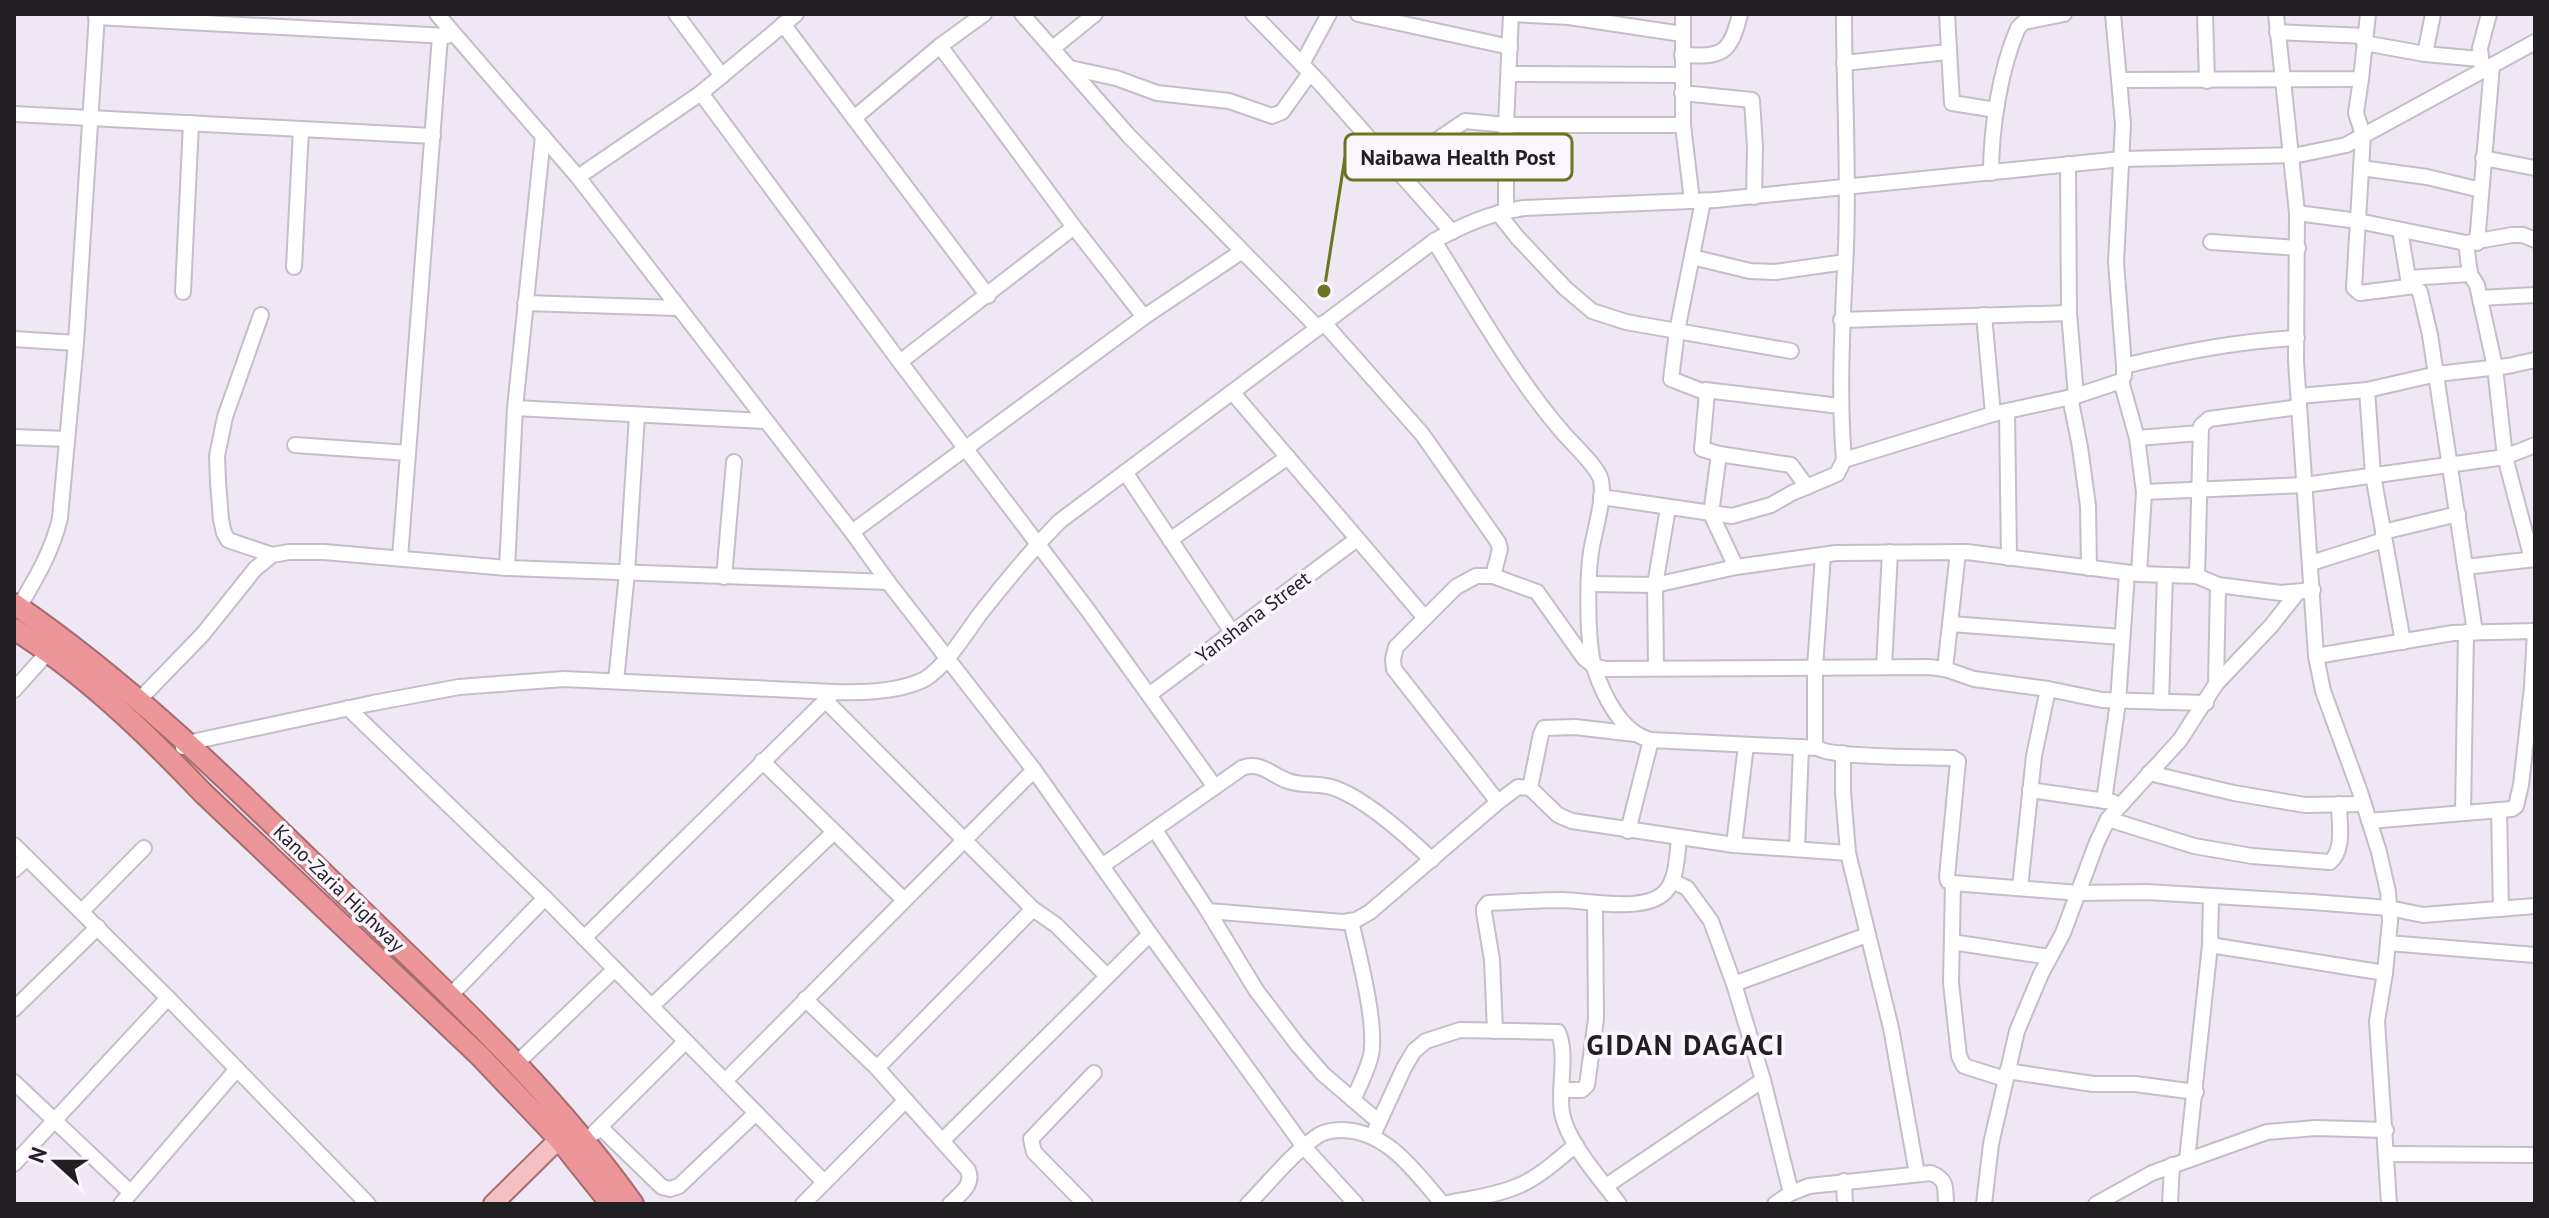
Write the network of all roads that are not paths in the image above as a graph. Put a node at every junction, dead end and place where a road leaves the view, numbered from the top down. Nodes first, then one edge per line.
1 (437, 14) edge
2 (676, 14) edge
3 (796, 14) edge
4 (984, 14) edge
5 (1022, 14) edge
6 (1095, 14) edge
7 (1253, 14) edge
8 (1329, 14) edge
9 (1358, 14) edge
10 (1511, 14) edge
11 (1683, 14) edge
12 (1740, 14) edge
13 (1844, 14) edge
14 (1947, 14) edge
15 (2064, 14) edge
16 (2113, 14) edge
17 (2205, 14) edge
18 (2276, 14) edge
19 (2368, 14) edge
20 (2433, 14) edge
21 (2489, 14) edge
22 (96, 16) edge
23 (1632, 20) edge
24 (783, 24) junction
25 (2277, 32) junction
26 (1682, 34) junction
27 (440, 36) junction
28 (457, 37) junction
29 (2365, 40) junction
30 (2535, 42) edge
31 (940, 46) junction
32 (1510, 47) junction
33 (1053, 48) junction
34 (1948, 52) junction
35 (2425, 54) junction
36 (1682, 55) junction
37 (1844, 63) junction
38 (2485, 65) junction
39 (1069, 68) junction
40 (1306, 68) junction
41 (1510, 74) junction
42 (1682, 75) junction
43 (722, 76) junction
44 (2281, 79) junction
45 (2361, 79) junction
46 (2119, 80) junction
47 (2207, 81) junction
48 (701, 93) junction
49 (1682, 93) junction
50 (1996, 110) junction
51 (14, 114) edge
52 (89, 118) junction
53 (854, 118) junction
54 (191, 123) junction
55 (1506, 125) junction
56 (1683, 125) junction
57 (301, 129) junction
58 (2363, 135) junction
59 (433, 136) junction
60 (543, 136) junction
61 (2291, 155) junction
62 (2483, 158) junction
63 (2122, 159) junction
64 (2068, 164) junction
65 (2361, 168) junction
66 (2535, 168) edge
67 (1991, 173) junction
68 (578, 177) junction
69 (1404, 178) junction
70 (1845, 189) junction
71 (2481, 190) junction
72 (1754, 197) junction
73 (1698, 201) junction
74 (1502, 212) junction
75 (2297, 213) junction
76 (2358, 221) junction
77 (1074, 227) junction
78 (2400, 230) junction
79 (1452, 232) junction
80 (2535, 240) edge
81 (1434, 241) junction
82 (2211, 242) dead end
83 (2472, 243) junction
84 (2298, 248) junction
85 (1241, 252) junction
86 (1692, 257) junction
87 (1845, 262) junction
88 (294, 267) dead end
89 (2470, 274) junction
90 (2412, 282) junction
91 (183, 292) dead end
92 (2535, 295) edge
93 (988, 296) junction
94 (2480, 298) junction
95 (525, 303) junction
96 (678, 308) junction
97 (2069, 313) junction
98 (261, 315) dead end
99 (1984, 315) junction
100 (1144, 317) junction
101 (1841, 320) junction
102 (1321, 326) junction
103 (1677, 331) junction
104 (2297, 338) junction
105 (14, 339) edge
106 (76, 343) junction
107 (1791, 351) dead end
108 (2535, 360) edge
109 (900, 362) junction
110 (2495, 367) junction
111 (2122, 374) junction
112 (2437, 374) junction
113 (1705, 390) junction
114 (2367, 390) junction
115 (1232, 392) junction
116 (2073, 397) junction
117 (2299, 402) junction
118 (1840, 406) junction
119 (515, 408) junction
120 (2000, 413) junction
121 (637, 415) junction
122 (765, 421) junction
123 (2200, 433) junction
124 (14, 437) edge
125 (2137, 438) junction
126 (67, 439) junction
127 (295, 445) dead end
128 (2535, 445) edge
129 (967, 448) junction
130 (408, 453) junction
131 (1719, 454) junction
132 (1288, 457) junction
133 (2505, 457) junction
134 (1844, 460) junction
135 (734, 462) dead end
136 (2449, 466) junction
137 (1125, 472) junction
138 (2373, 475) junction
139 (2305, 485) junction
140 (1807, 487) junction
141 (2199, 490) junction
142 (2144, 492) junction
143 (1601, 497) junction
144 (1668, 508) junction
145 (1711, 514) junction
146 (2458, 514) junction
147 (852, 532) junction
148 (2383, 536) junction
149 (1357, 539) junction
150 (1170, 540) junction
151 (1038, 543) junction
152 (1890, 552) junction
153 (1958, 552) junction
154 (272, 555) junction
155 (1823, 555) junction
156 (400, 558) junction
157 (2009, 558) junction
158 (2534, 559) edge
159 (2311, 563) junction
160 (1736, 567) junction
161 (2465, 567) junction
162 (507, 568) junction
163 (2089, 568) junction
164 (627, 573) junction
165 (2133, 574) junction
166 (2165, 575) junction
167 (1493, 576) junction
168 (2197, 576) junction
169 (724, 577) junction
170 (888, 582) junction
171 (1590, 584) junction
172 (1655, 585) junction
173 (2218, 585) junction
174 (2306, 591) junction
175 (16, 605) edge
176 (1425, 618) junction
177 (1951, 624) junction
178 (14, 629) edge
179 (2535, 631) edge
180 (1232, 632) junction
181 (2470, 632) junction
182 (2122, 637) junction
183 (2403, 642) junction
184 (49, 651) junction
185 (2316, 656) junction
186 (947, 657) junction
187 (1594, 666) junction
188 (1815, 667) junction
189 (1884, 667) junction
190 (1656, 668) junction
191 (1945, 669) junction
192 (616, 681) junction
193 (2216, 684) junction
194 (2048, 689) junction
195 (14, 690) edge
196 (1149, 695) junction
197 (830, 696) junction
198 (139, 700) junction
199 (2118, 702) junction
200 (2161, 702) junction
201 (2206, 703) junction
202 (348, 708) junction
203 (1635, 734) junction
204 (1651, 740) junction
205 (187, 743) junction
206 (1746, 745) junction
207 (1801, 747) junction
208 (1817, 748) junction
209 (1843, 753) junction
210 (171, 759) junction
211 (762, 761) junction
212 (1034, 770) junction
213 (2149, 773) junction
214 (1215, 787) junction
215 (1530, 788) junction
216 (2030, 790) junction
217 (2104, 801) junction
218 (1498, 802) junction
219 (2120, 803) junction
220 (2339, 804) junction
221 (2364, 804) junction
222 (2499, 810) junction
223 (2463, 813) junction
224 (2108, 819) junction
225 (2369, 821) junction
226 (1155, 830) junction
227 (1628, 831) junction
228 (833, 833) junction
229 (965, 839) junction
230 (1679, 839) junction
231 (14, 845) edge
232 (1734, 845) junction
233 (144, 848) dead end
234 (1797, 849) junction
235 (1848, 853) junction
236 (27, 858) junction
237 (1432, 860) junction
238 (1102, 866) junction
239 (14, 870) edge
240 (1672, 881) junction
241 (1953, 883) junction
242 (2020, 888) junction
243 (2079, 893) junction
244 (2211, 897) junction
245 (545, 898) junction
246 (904, 900) junction
247 (1595, 903) junction
248 (2535, 906) edge
249 (2389, 908) junction
250 (1033, 909) junction
251 (2501, 909) junction
252 (82, 911) junction
253 (1208, 911) junction
254 (1351, 921) junction
255 (98, 927) junction
256 (1150, 934) junction
257 (1867, 935) junction
258 (584, 938) junction
259 (1952, 942) junction
260 (2388, 943) junction
261 (2210, 945) junction
262 (2535, 955) edge
263 (2050, 957) junction
264 (615, 969) junction
265 (2385, 973) junction
266 (1106, 975) junction
267 (1734, 984) junction
268 (450, 996) junction
269 (168, 998) junction
270 (805, 999) junction
271 (652, 1006) junction
272 (14, 1009) edge
273 (1495, 1031) junction
274 (685, 1042) junction
275 (517, 1063) junction
276 (877, 1068) junction
277 (237, 1069) junction
278 (1094, 1073) dead end
279 (2006, 1075) junction
280 (1763, 1080) junction
281 (725, 1081) junction
282 (14, 1082) edge
283 (1561, 1090) junction
284 (2196, 1092) junction
285 (1353, 1100) junction
286 (905, 1101) junction
287 (756, 1113) junction
288 (55, 1120) junction
289 (1376, 1129) junction
290 (2386, 1130) junction
291 (592, 1134) junction
292 (559, 1139) junction
293 (942, 1141) junction
294 (1576, 1145) junction
295 (1304, 1147) junction
296 (2387, 1154) junction
297 (2535, 1155) edge
298 (2187, 1160) junction
299 (14, 1164) edge
300 (2172, 1165) junction
301 (1917, 1174) junction
302 (1844, 1181) junction
303 (824, 1182) junction
304 (1606, 1186) junction
305 (356, 1192) junction
306 (1791, 1193) junction
307 (126, 1198) edge
308 (1250, 1203) edge
309 (343, 1204) edge
310 (368, 1204) edge
311 (493, 1204) edge
312 (611, 1204) edge
313 (633, 1204) edge
314 (803, 1204) edge
315 (950, 1204) edge
316 (1085, 1204) edge
317 (1356, 1204) edge
318 (1619, 1204) edge
319 (1775, 1204) edge
320 (1845, 1204) edge
321 (1946, 1204) edge
322 (1984, 1204) edge
323 (2096, 1204) edge
324 (2170, 1204) edge
325 (2389, 1204) edge

1 - 28 street
2 - 43 street
3 - 24 street
4 - 31 street
5 - 33 street
6 - 33 street
7 - 40 street
8 - 40 street
9 - 32 street
10 - 23 street
10 - 32 street
11 - 26 street
12 - 36 street
13 - 37 street
14 - 34 street
15 - 50 street
16 - 46 street
17 - 47 street
18 - 25 street
19 - 29 street
20 - 35 street
21 - 38 street
22 - 27 street
22 - 52 street
23 - 26 street
24 - 43 street
24 - 53 street
25 - 29 street
25 - 44 street
26 - 36 street
27 - 28 street
27 - 59 street
28 - 60 street
29 - 35 street
29 - 45 street
30 - 38 street
31 - 53 street
31 - 77 street
32 - 41 street
33 - 39 street
34 - 37 street
34 - 50 street
35 - 38 street
36 - 42 street
37 - 70 street
38 - 58 street
38 - 62 street
39 - 40 street
39 - 85 street
40 - 69 street
41 - 42 street
41 - 55 street
42 - 49 street
43 - 48 street
44 - 45 street
44 - 47 street
44 - 61 street
45 - 58 street
46 - 47 street
46 - 63 street
48 - 68 street
48 - 109 street
49 - 56 street
49 - 72 street
50 - 67 street
51 - 52 street
52 - 54 street
52 - 106 street
53 - 93 street
54 - 57 street
54 - 91 street
55 - 56 street
55 - 69 street
55 - 74 street
56 - 73 street
57 - 59 street
57 - 88 street
58 - 61 street
58 - 65 street
59 - 130 street
60 - 68 street
60 - 95 street
61 - 63 street
61 - 75 street
62 - 66 street
62 - 71 street
63 - 64 street
63 - 111 street
64 - 67 street
64 - 97 street
65 - 71 street
65 - 76 street
67 - 70 street
68 - 96 street
69 - 79 street
70 - 72 street
70 - 87 street
71 - 83 street
72 - 73 street
73 - 74 street
73 - 86 street
74 - 79 street
74 - 103 street
75 - 76 street
75 - 84 street
76 - 78 street
76 - 90 street
77 - 93 street
77 - 100 street
78 - 83 street
78 - 90 street
79 - 81 street
80 - 83 street
81 - 102 street
81 - 143 street
82 - 84 street
83 - 89 street
84 - 104 street
85 - 100 street
85 - 102 street
86 - 87 street
86 - 103 street
87 - 101 street
89 - 90 street
89 - 94 street
90 - 112 street
92 - 94 street
93 - 109 street
94 - 110 street
95 - 96 street
95 - 119 street
96 - 122 street
97 - 99 street
97 - 116 street
98 - 154 street
99 - 101 street
99 - 120 street
100 - 129 street
101 - 118 street
102 - 115 street
102 - 167 street
103 - 107 street
103 - 113 street
104 - 111 street
104 - 117 street
105 - 106 street
106 - 126 street
108 - 110 street
109 - 129 street
110 - 112 street
110 - 133 street
111 - 116 street
111 - 125 street
112 - 114 street
112 - 136 street
113 - 118 street
113 - 131 street
114 - 117 street
114 - 138 street
115 - 132 street
115 - 137 street
116 - 120 street
116 - 163 street
117 - 123 street
117 - 139 street
118 - 134 street
119 - 121 street
119 - 162 street
120 - 134 street
120 - 157 street
121 - 122 street
121 - 164 street
122 - 147 street
123 - 125 street
123 - 141 street
124 - 126 street
125 - 142 street
126 - 175 street
127 - 130 street
128 - 133 street
129 - 147 street
129 - 151 street
130 - 156 street
131 - 140 street
131 - 145 street
132 - 149 street
132 - 150 street
133 - 136 street
133 - 158 street
134 - 140 street
135 - 169 street
136 - 138 street
136 - 146 street
137 - 150 street
137 - 151 street
138 - 139 street
138 - 148 street
139 - 141 street
139 - 159 street
140 - 145 street
141 - 142 street
141 - 168 street
142 - 165 street
143 - 144 street
143 - 171 street
144 - 145 street
144 - 172 street
145 - 160 street
146 - 148 street
146 - 161 street
147 - 170 street
148 - 159 street
148 - 183 street
149 - 176 street
149 - 180 street, Yanshana Street
150 - 180 street
151 - 186 street
151 - 196 street
152 - 153 street
152 - 155 street
152 - 189 street
153 - 157 street
153 - 177 street
154 - 156 street
154 - 198 street
155 - 160 street
155 - 188 street
156 - 162 street
157 - 163 street
158 - 161 street
159 - 174 street
160 - 172 street
161 - 181 street
162 - 164 street
163 - 165 street
164 - 169 street
164 - 192 street
165 - 166 street
165 - 182 street
166 - 168 street
166 - 200 street
167 - 176 street
167 - 187 street
168 - 173 street
169 - 170 street
170 - 186 street
171 - 172 street
171 - 187 street
172 - 190 street
173 - 174 street
173 - 193 street
174 - 185 street
174 - 193 street
175 - 198 highway, Kano-Zaria Highway
176 - 218 street
177 - 182 street
177 - 191 street
178 - 184 highway, Kano-Zaria Highway
179 - 181 street
179 - 222 street
180 - 196 street, Yanshana Street
181 - 183 street
181 - 223 street
182 - 199 street
183 - 185 street
184 - 195 street
184 - 210 highway, Kano-Zaria Highway
185 - 221 street
186 - 197 street
186 - 212 street
187 - 190 street
187 - 203 street
188 - 189 street
188 - 190 street
188 - 208 street
189 - 191 street
191 - 194 street
192 - 197 street
192 - 202 street
193 - 201 street
194 - 199 street
194 - 216 street
196 - 214 street
197 - 211 street
197 - 229 street
198 - 205 highway, Kano-Zaria Highway
199 - 200 street
199 - 217 street
200 - 201 street
201 - 213 street
202 - 205 street
202 - 245 street
203 - 204 street
203 - 215 street
204 - 206 street
204 - 227 street
205 - 210 street
205 - 268 highway, Kano-Zaria Highway
206 - 207 street
206 - 232 street
207 - 208 street
207 - 234 street
208 - 209 street
209 - 235 street
209 - 241 street
210 - 292 highway, Kano-Zaria Highway
211 - 228 street
211 - 258 street
212 - 229 street
212 - 238 street
213 - 219 street
213 - 220 street
214 - 226 street
214 - 237 street
215 - 218 street
215 - 227 street
216 - 217 street
216 - 242 street
217 - 219 street
218 - 237 street
219 - 224 street
220 - 221 street
220 - 224 street
221 - 225 street
222 - 223 street
222 - 251 street
223 - 225 street
224 - 243 street
225 - 249 street
226 - 238 street
226 - 253 street
227 - 230 street
228 - 246 street
228 - 271 street
229 - 246 street
229 - 250 street
230 - 232 street
230 - 240 street
231 - 236 street
232 - 234 street
233 - 252 street
234 - 235 street
235 - 257 street
236 - 239 street
236 - 252 street
237 - 254 street
238 - 256 street
240 - 247 street
240 - 267 street
241 - 242 street
241 - 259 street
242 - 243 street
243 - 244 street
243 - 263 street
244 - 249 street
244 - 261 street
245 - 258 street
245 - 268 street
246 - 270 street
247 - 273 street
247 - 283 street
248 - 251 street
249 - 251 street
249 - 260 street
250 - 266 street
250 - 276 street
252 - 255 street
253 - 254 street
253 - 285 street
254 - 285 street
255 - 269 street
255 - 272 street
256 - 266 street
256 - 295 street
257 - 267 street
257 - 301 street
258 - 264 street
259 - 263 street
259 - 279 street
260 - 262 street
260 - 265 street
261 - 265 street
261 - 284 street
263 - 279 street
264 - 271 street
264 - 275 street
265 - 290 street
266 - 293 street
267 - 280 street
268 - 275 highway, Kano-Zaria Highway
269 - 277 street
269 - 288 street
270 - 276 street
270 - 281 street
271 - 274 street
273 - 283 street
273 - 289 street
274 - 281 street
274 - 291 street
275 - 291 highway, Kano-Zaria Highway
276 - 286 street
277 - 305 street
277 - 307 street
278 - 316 street
279 - 284 street
279 - 322 street
280 - 304 street
280 - 306 street
281 - 287 street
282 - 288 street
283 - 294 street
284 - 298 street
285 - 289 street
286 - 293 street
286 - 303 street
287 - 291 street
287 - 303 street
288 - 299 street
288 - 307 street
289 - 294 street
289 - 295 street
290 - 296 street
290 - 298 street
291 - 313 highway, Kano-Zaria Highway
292 - 311 main road
292 - 312 highway, Kano-Zaria Highway
293 - 315 street
294 - 304 street
295 - 308 street
295 - 317 street
296 - 297 street
296 - 325 street
298 - 300 street
300 - 323 street
300 - 324 street
301 - 302 street
301 - 321 street
302 - 306 street
302 - 320 street
303 - 314 street
304 - 318 street
305 - 309 street
305 - 310 street
306 - 319 street

